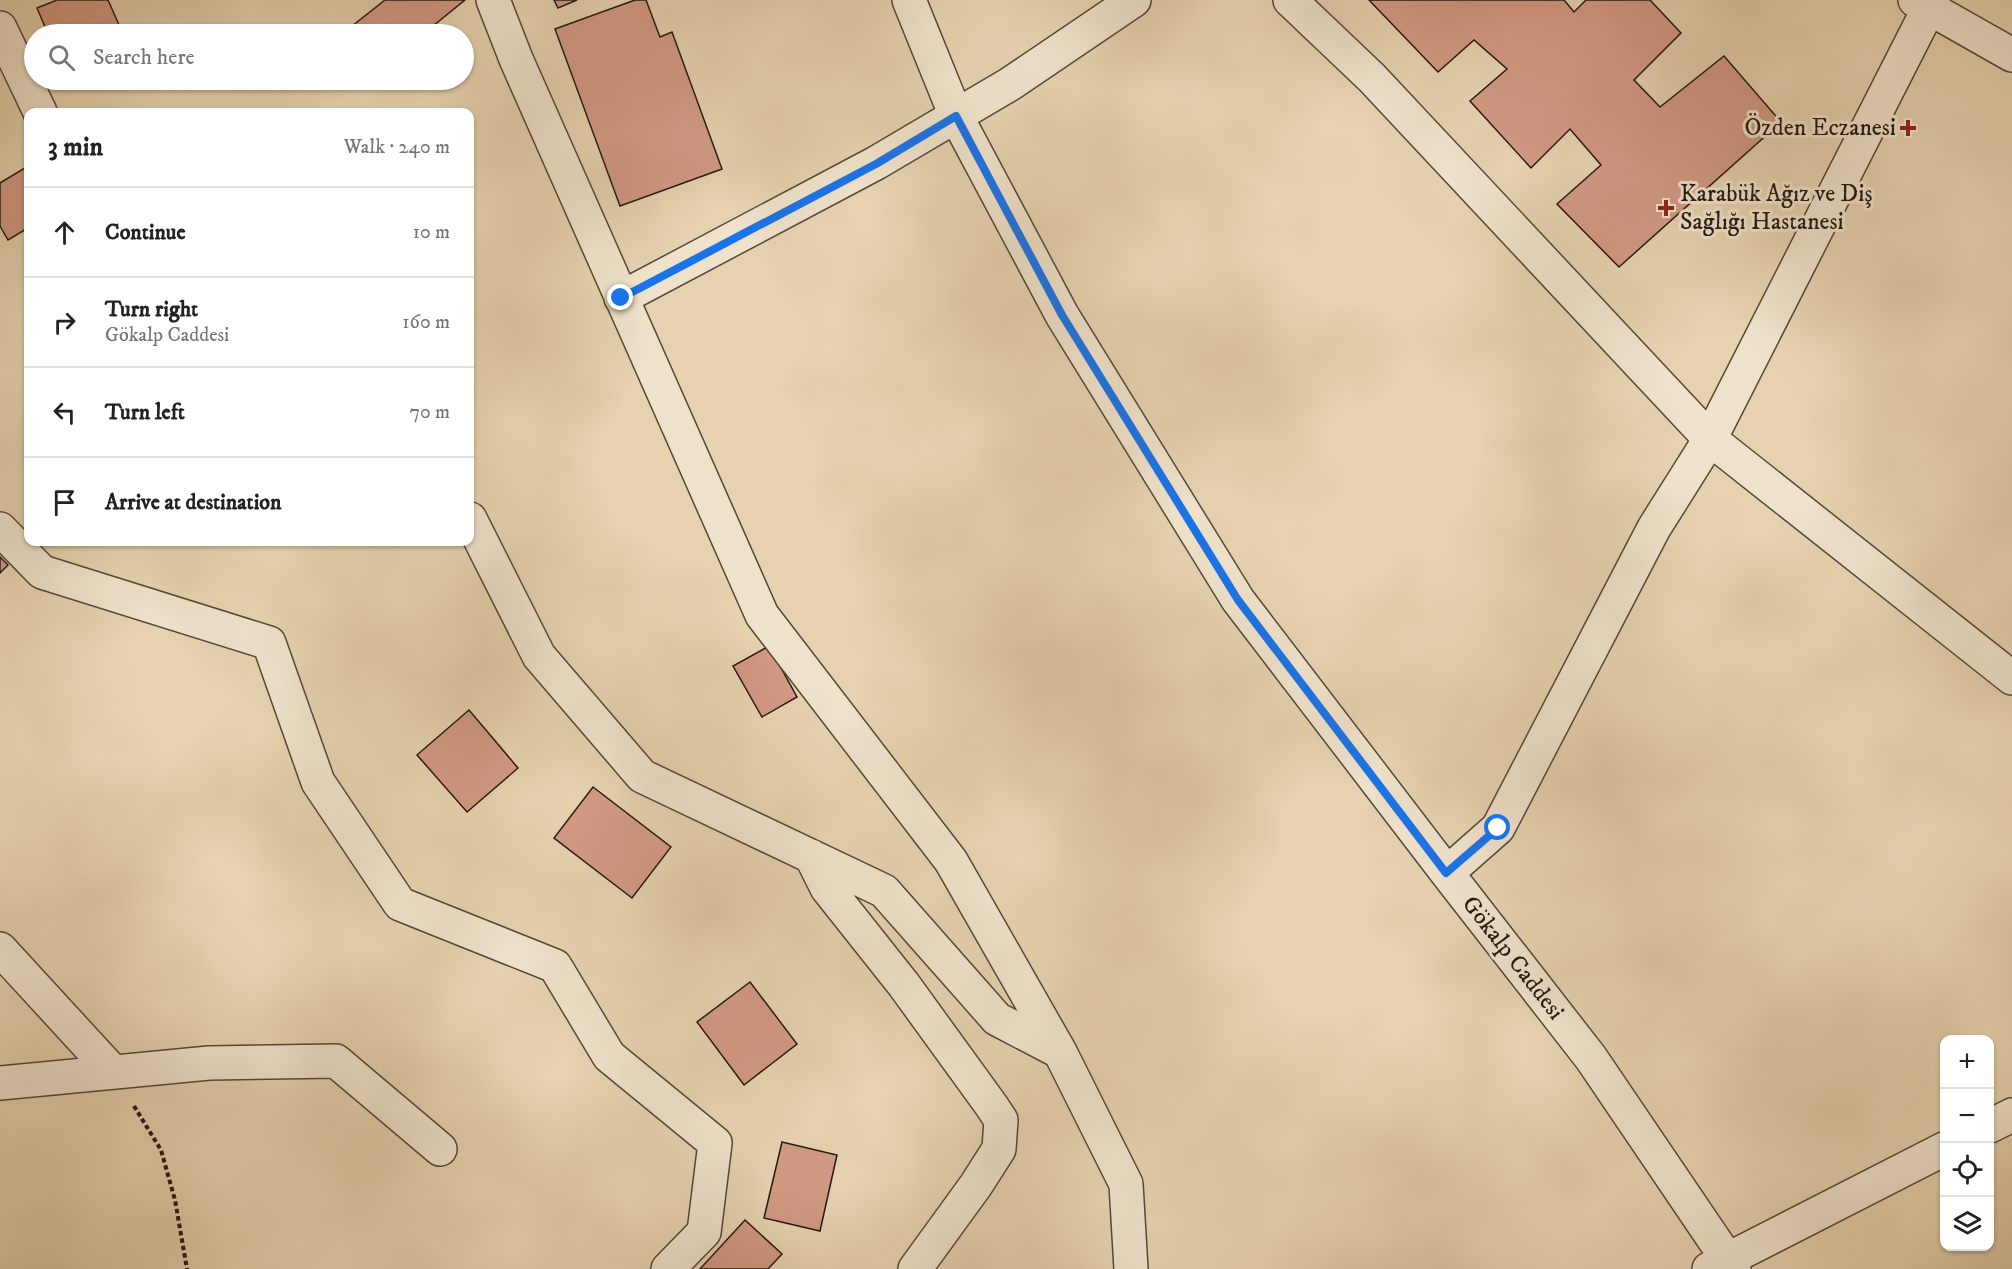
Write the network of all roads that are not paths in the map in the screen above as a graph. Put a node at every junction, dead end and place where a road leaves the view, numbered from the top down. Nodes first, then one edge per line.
1 (493, 0) edge
2 (909, 0) edge
3 (1134, 0) edge
4 (1290, 0) edge
5 (1926, 3) edge
6 (0, 28) edge
7 (2012, 55) edge
8 (24, 78) edge
9 (30, 90) edge
10 (38, 108) edge
11 (956, 116) junction
12 (621, 298) junction
13 (1710, 439) junction
14 (474, 527) edge
15 (0, 529) edge
16 (2012, 678) edge
17 (811, 856) junction
18 (1446, 873) junction
19 (0, 949) edge
20 (1060, 1052) junction
21 (113, 1072) junction
22 (0, 1083) edge
23 (2012, 1114) edge
24 (1994, 1123) edge
25 (440, 1149) dead end
26 (1940, 1151) edge
27 (1723, 1266) edge
28 (668, 1269) edge
29 (915, 1269) edge
30 (1131, 1269) edge

1 - 12 street
2 - 11 street, Gökalp Caddesi
3 - 11 street
4 - 13 street
5 - 7 street
5 - 13 street
6 - 8 street
9 - 10 street
11 - 12 street
11 - 18 street, Gökalp Caddesi
12 - 20 street
13 - 16 street
13 - 18 street
14 - 17 street
15 - 28 street
17 - 20 street
17 - 29 street
18 - 27 street, Gökalp Caddesi
19 - 21 street
20 - 30 street
21 - 22 street
21 - 25 street
23 - 24 street
26 - 27 street

